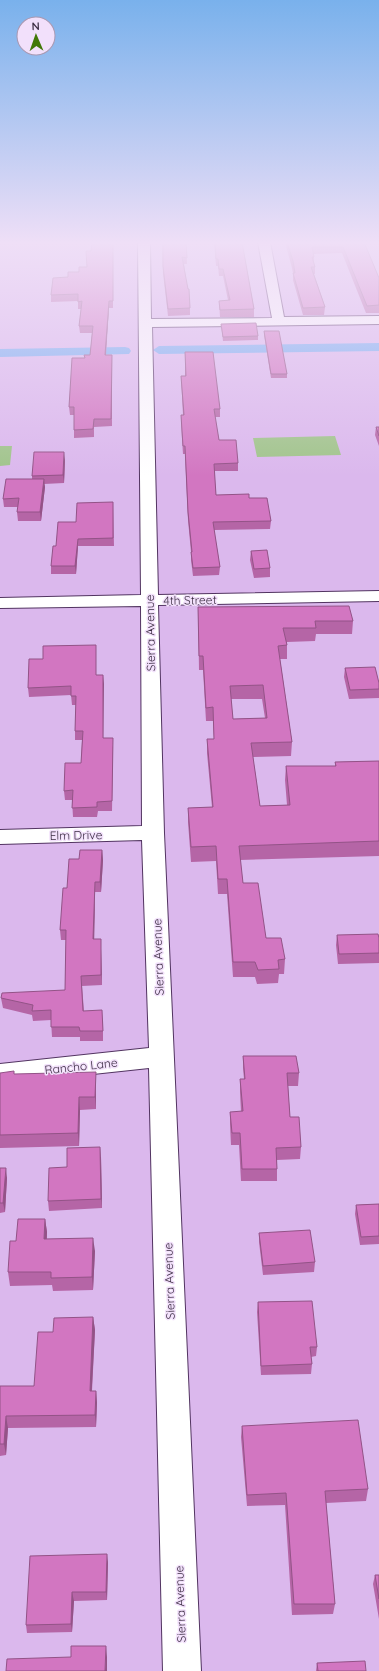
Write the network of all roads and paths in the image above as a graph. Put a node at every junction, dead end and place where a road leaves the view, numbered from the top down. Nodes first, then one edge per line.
1 (144, 320) edge
2 (379, 320) edge
3 (279, 322) joint
4 (144, 323) junction
5 (379, 596) edge
6 (149, 600) junction
7 (0, 603) edge
8 (153, 833) junction
9 (0, 837) edge
10 (162, 1057) junction
11 (0, 1074) edge
12 (182, 1671) edge

1 - 4 street, Sierra Avenue
2 - 3 street
3 - 4 street
4 - 6 street, Sierra Avenue
5 - 6 street, 4th Street
6 - 7 street, 4th Street
6 - 8 street, Sierra Avenue
8 - 9 street, Elm Drive
8 - 10 street, Sierra Avenue
10 - 11 street, Rancho Lane
10 - 12 street, Sierra Avenue

